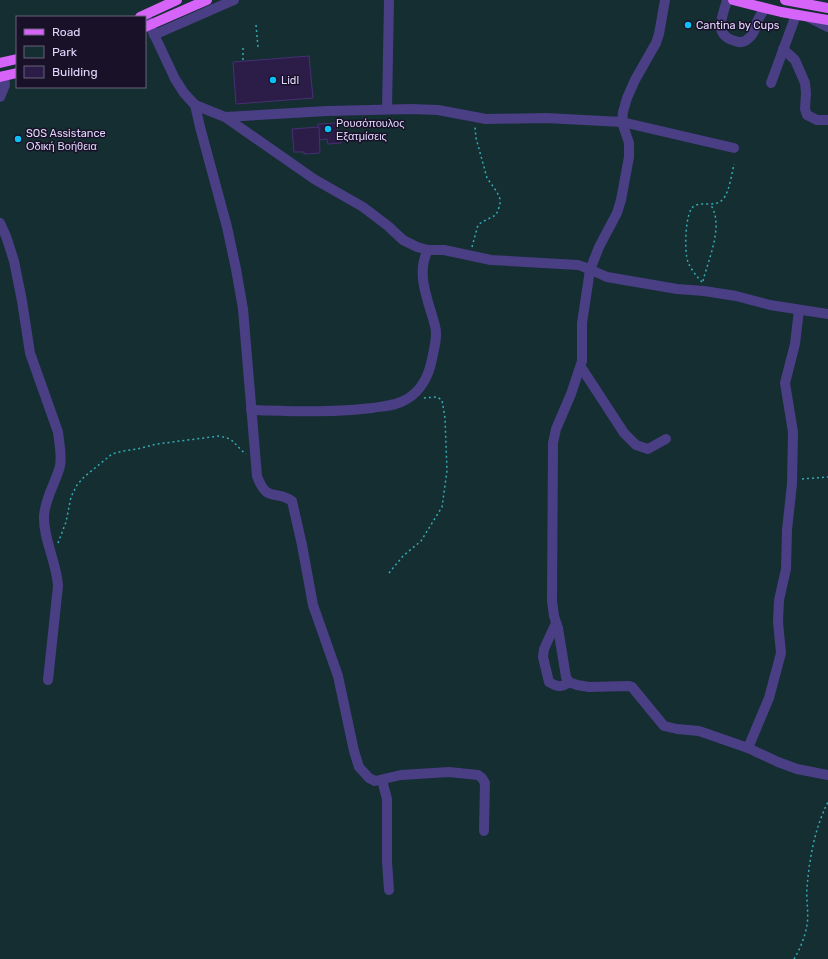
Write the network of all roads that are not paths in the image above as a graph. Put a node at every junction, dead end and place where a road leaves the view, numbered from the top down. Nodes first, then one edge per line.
1 (177, 0) edge
2 (207, 0) edge
3 (234, 0) edge
4 (389, 0) edge
5 (664, 0) edge
6 (727, 0) edge
7 (733, 0) edge
8 (785, 0) edge
9 (765, 8) junction
10 (828, 8) edge
11 (796, 15) junction
12 (143, 16) edge
13 (810, 18) junction
14 (828, 20) edge
15 (147, 26) edge
16 (828, 27) edge
17 (154, 35) junction
18 (783, 49) junction
19 (16, 59) edge
20 (1, 63) edge
21 (16, 73) edge
22 (2, 76) edge
23 (771, 84) dead end
24 (0, 98) edge
25 (195, 104) junction
26 (387, 109) junction
27 (225, 117) junction
28 (828, 120) edge
29 (622, 122) junction
30 (734, 148) dead end
31 (0, 223) edge
32 (428, 250) junction
33 (590, 270) junction
34 (799, 310) junction
35 (828, 314) edge
36 (581, 368) junction
37 (251, 410) junction
38 (666, 439) dead end
39 (556, 623) junction
40 (48, 680) dead end
41 (569, 682) junction
42 (748, 748) junction
43 (828, 775) edge
44 (382, 780) junction
45 (484, 831) dead end
46 (389, 890) dead end

1 - 12 main road
2 - 15 main road
3 - 17 street
4 - 26 street
5 - 29 street
6 - 9 street
7 - 9 main road
8 - 10 main road
9 - 11 main road
11 - 13 main road
11 - 18 street
13 - 14 main road
13 - 16 street
15 - 17 street
17 - 25 street
18 - 23 street
18 - 28 street
19 - 20 main road
21 - 22 main road
22 - 24 street
25 - 27 street
25 - 37 street
26 - 27 street
26 - 29 street
27 - 32 street
29 - 30 street
29 - 33 street
31 - 40 street
32 - 33 street
32 - 37 street
33 - 34 street
33 - 36 street
34 - 35 street
34 - 42 street
36 - 38 street
36 - 39 street
37 - 44 street
39 - 41 street
39 - 41 street
41 - 42 street
42 - 43 street
44 - 45 street
44 - 46 street

